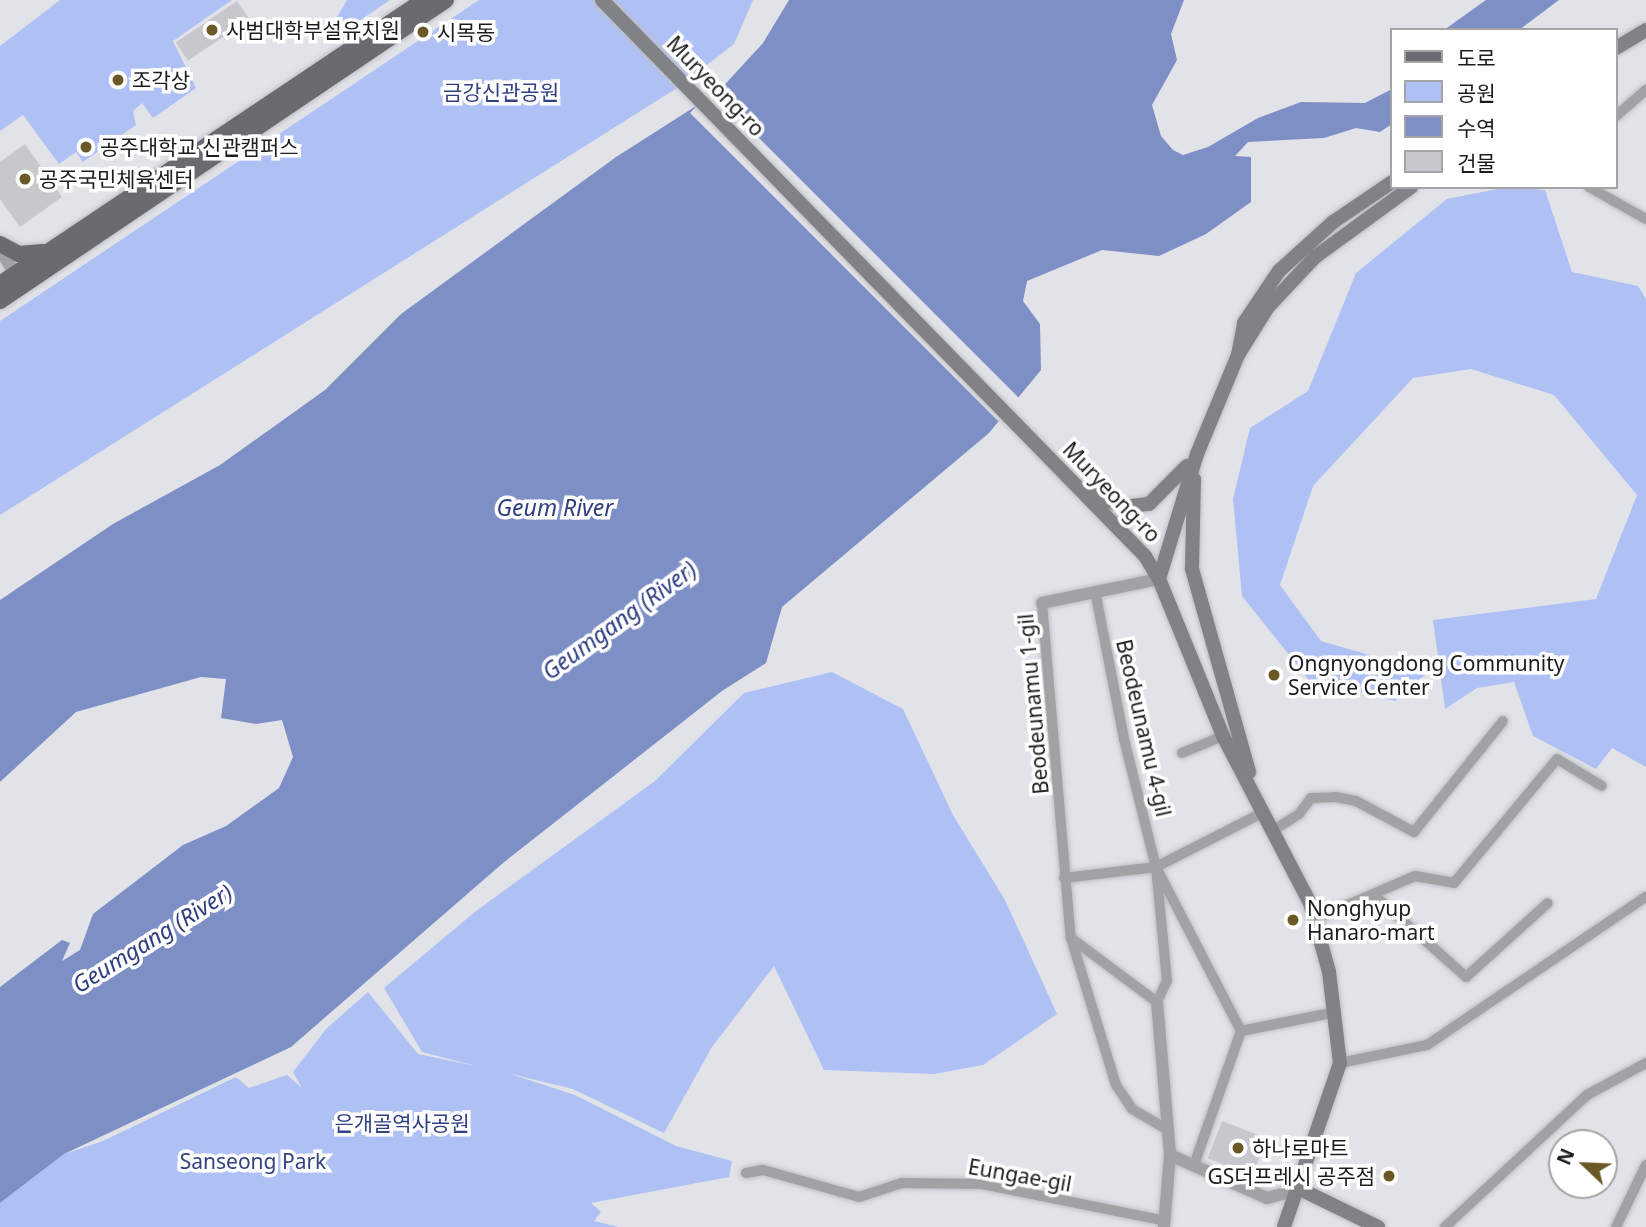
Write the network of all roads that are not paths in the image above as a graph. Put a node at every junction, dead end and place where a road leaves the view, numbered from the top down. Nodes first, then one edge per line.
1 (424, 0) edge
2 (446, 0) edge
3 (602, 0) edge
4 (1646, 22) edge
5 (1646, 30) edge
6 (1618, 40) edge
7 (1618, 47) edge
8 (1646, 90) edge
9 (1618, 114) edge
10 (1390, 183) edge
11 (1408, 189) edge
12 (1593, 189) edge
13 (1646, 219) edge
14 (0, 244) edge
15 (55, 247) junction
16 (0, 250) edge
17 (19, 280) junction
18 (0, 284) edge
19 (0, 301) edge
20 (1238, 355) junction
21 (1197, 454) junction
22 (1074, 483) junction
23 (1159, 579) junction
24 (1096, 596) junction
25 (1042, 603) joint
26 (1503, 721) dead end
27 (1223, 736) junction
28 (1182, 754) dead end
29 (1602, 786) dead end
30 (1262, 813) junction
31 (1272, 831) junction
32 (1156, 867) junction
33 (1065, 878) junction
34 (1374, 895) junction
35 (1646, 897) edge
36 (1548, 903) dead end
37 (1317, 918) junction
38 (1071, 937) junction
39 (1157, 1002) junction
40 (1336, 1012) junction
41 (1241, 1031) junction
42 (1340, 1063) junction
43 (1646, 1063) edge
44 (1168, 1130) junction
45 (1170, 1155) junction
46 (1194, 1164) junction
47 (1646, 1165) edge
48 (746, 1173) dead end
49 (1300, 1189) junction
50 (1164, 1224) edge
51 (1284, 1227) edge
52 (1378, 1227) edge
53 (1445, 1227) edge
54 (1616, 1227) edge

1 - 15 main road
2 - 17 main road
3 - 22 main road, Muryeong-ro
4 - 6 main road
5 - 7 main road
8 - 9 street
10 - 20 main road
11 - 20 main road
12 - 13 street
14 - 15 main road
15 - 17 main road
16 - 17 street
17 - 18 main road
17 - 19 main road
20 - 21 main road
21 - 22 main road
21 - 23 main road
21 - 30 main road
22 - 23 main road, Muryeong-ro
23 - 24 street, Beodeunamu 1-gil
23 - 27 main road, Muryeong-ro
24 - 25 street, Beodeunamu 1-gil
24 - 32 street, Beodeunamu 4-gil
25 - 33 street, Beodeunamu 1-gil
26 - 31 street
27 - 28 street
27 - 30 main road, Muryeong-ro
29 - 34 street
30 - 31 main road, Muryeong-ro
30 - 32 street
31 - 37 main road, Muryeong-ro
32 - 33 street
32 - 39 street
32 - 41 street, Beodeunamu 4-gil
33 - 38 street, Beodeunamu 1-gil
34 - 36 street
34 - 37 street
35 - 42 street
37 - 40 main road, Muryeong-ro
38 - 39 street
38 - 44 street, Beodeunamu 1-gil
39 - 44 street
40 - 41 street
40 - 42 main road, Muryeong-ro
41 - 46 street
42 - 49 main road, Muryeong-ro
43 - 53 street
44 - 45 street
45 - 46 street
45 - 50 street
46 - 49 street
47 - 54 street
48 - 50 street, Eungae-gil
49 - 51 main road, Muryeong-ro
49 - 52 main road

